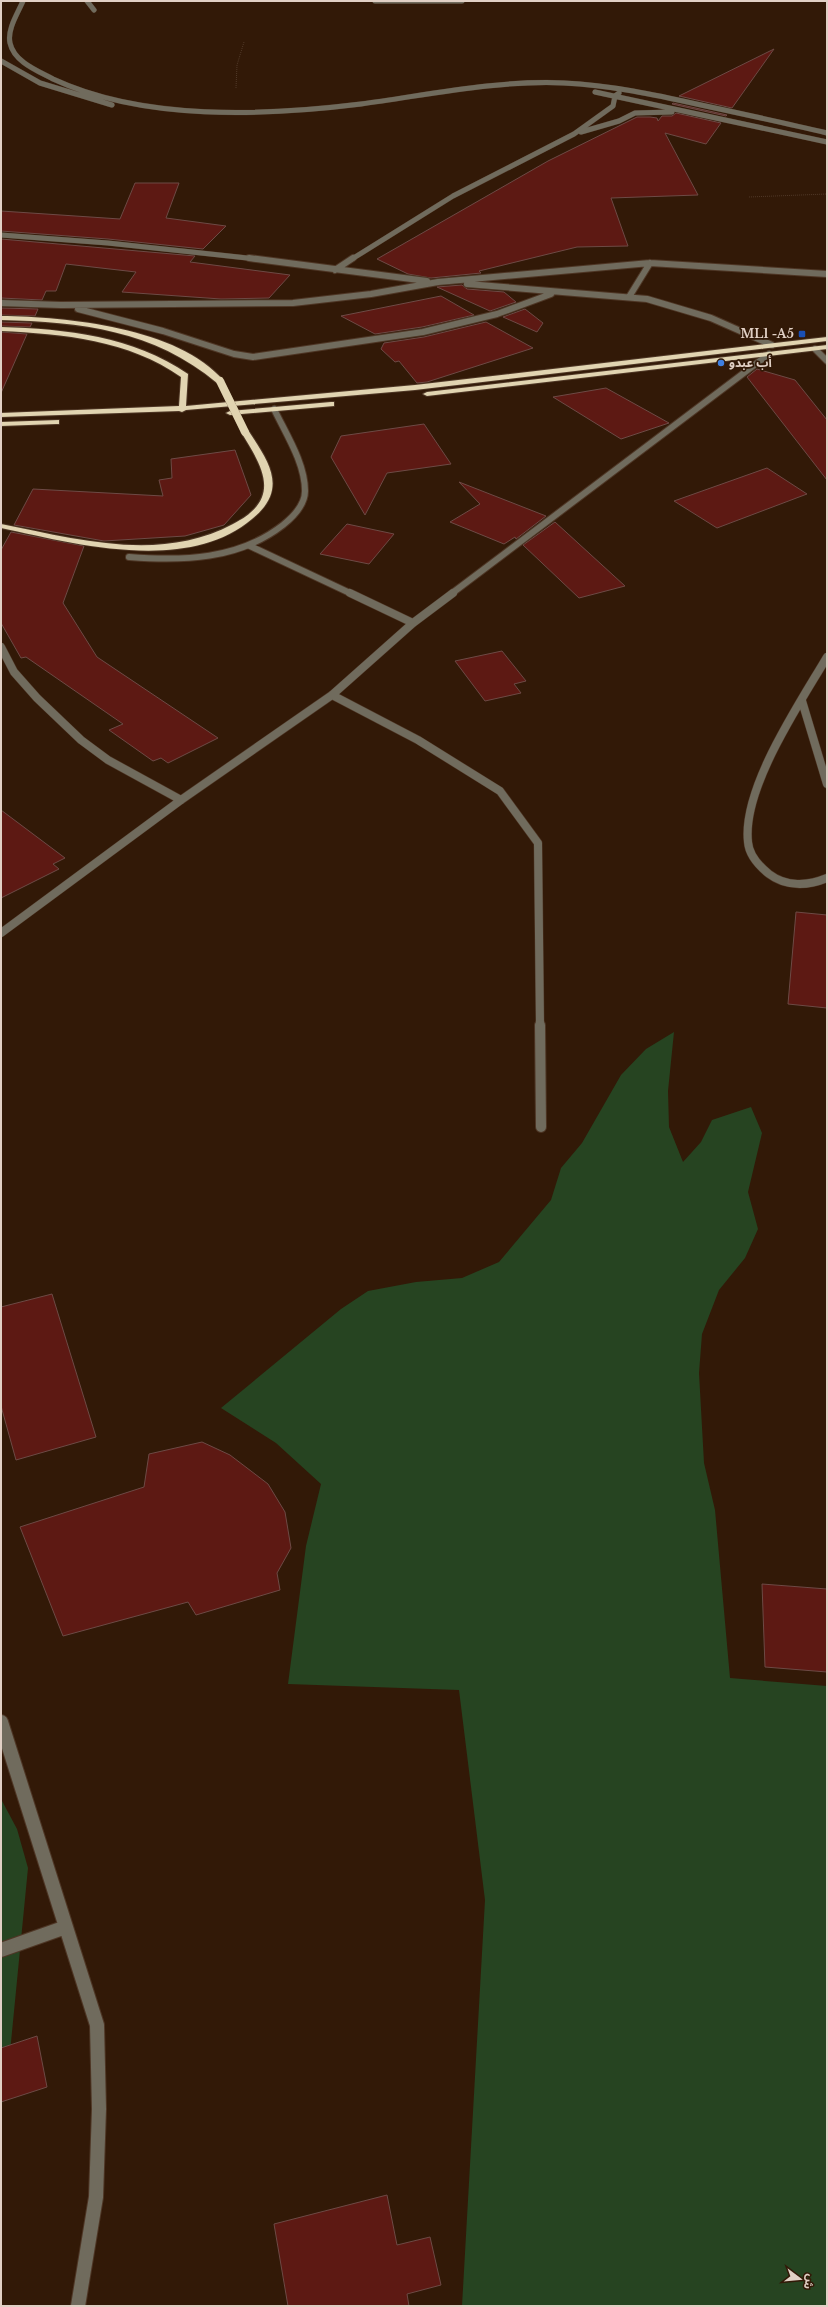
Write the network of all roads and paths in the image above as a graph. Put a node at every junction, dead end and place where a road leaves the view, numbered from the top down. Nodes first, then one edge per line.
1 (23, 1) edge
2 (87, 1) edge
3 (375, 1) edge
4 (462, 1) edge
5 (94, 10) dead end
6 (1, 61) edge
7 (624, 90) junction
8 (644, 94) junction
9 (614, 96) junction
10 (634, 100) junction
11 (635, 113) junction
12 (692, 113) junction
13 (827, 133) edge
14 (574, 134) junction
15 (827, 142) edge
16 (827, 194) edge
17 (749, 197) dead end
18 (1, 235) edge
19 (650, 263) junction
20 (336, 270) junction
21 (827, 274) edge
22 (438, 282) junction
23 (555, 292) junction
24 (629, 297) junction
25 (1, 303) edge
26 (61, 305) junction
27 (1, 318) edge
28 (1, 329) edge
29 (827, 339) edge
30 (772, 345) junction
31 (827, 347) edge
32 (816, 349) junction
33 (769, 354) junction
34 (827, 361) edge
35 (274, 409) junction
36 (182, 410) junction
37 (1, 415) edge
38 (177, 417) dead end
39 (135, 420) dead end
40 (1, 424) edge
41 (1, 526) edge
42 (250, 546) junction
43 (129, 557) dead end
44 (413, 623) junction
45 (1, 647) edge
46 (827, 657) edge
47 (332, 695) junction
48 (802, 701) junction
49 (827, 784) edge
50 (181, 800) junction
51 (827, 878) edge
52 (1, 933) edge
53 (541, 1127) dead end
54 (1, 1722) edge
55 (66, 1927) junction
56 (1, 1950) edge
57 (78, 2306) edge

1 - 7 street
2 - 5 street
3 - 4 street
6 - 9 street
7 - 8 street
7 - 9 street
8 - 10 street
8 - 13 street
9 - 10 street
9 - 14 street
10 - 11 street
10 - 12 street
11 - 12 street
11 - 14 street
12 - 15 street
14 - 20 street
16 - 17 path
18 - 20 street
19 - 21 street
19 - 22 street
19 - 24 street
20 - 22 street
22 - 23 street
22 - 26 street
23 - 24 street
23 - 26 street
24 - 30 street
25 - 26 street
27 - 41 highway, bridge
28 - 36 highway
29 - 30 highway
30 - 36 highway
31 - 32 highway
32 - 33 highway
32 - 34 street
33 - 35 highway
33 - 44 street
35 - 38 highway
35 - 42 street
36 - 37 highway
39 - 40 highway
42 - 43 street
42 - 44 street
44 - 47 street
45 - 50 street
46 - 48 street
47 - 50 street
47 - 53 street
48 - 49 street
48 - 51 street
50 - 52 street
54 - 55 street
55 - 56 street
55 - 57 street

